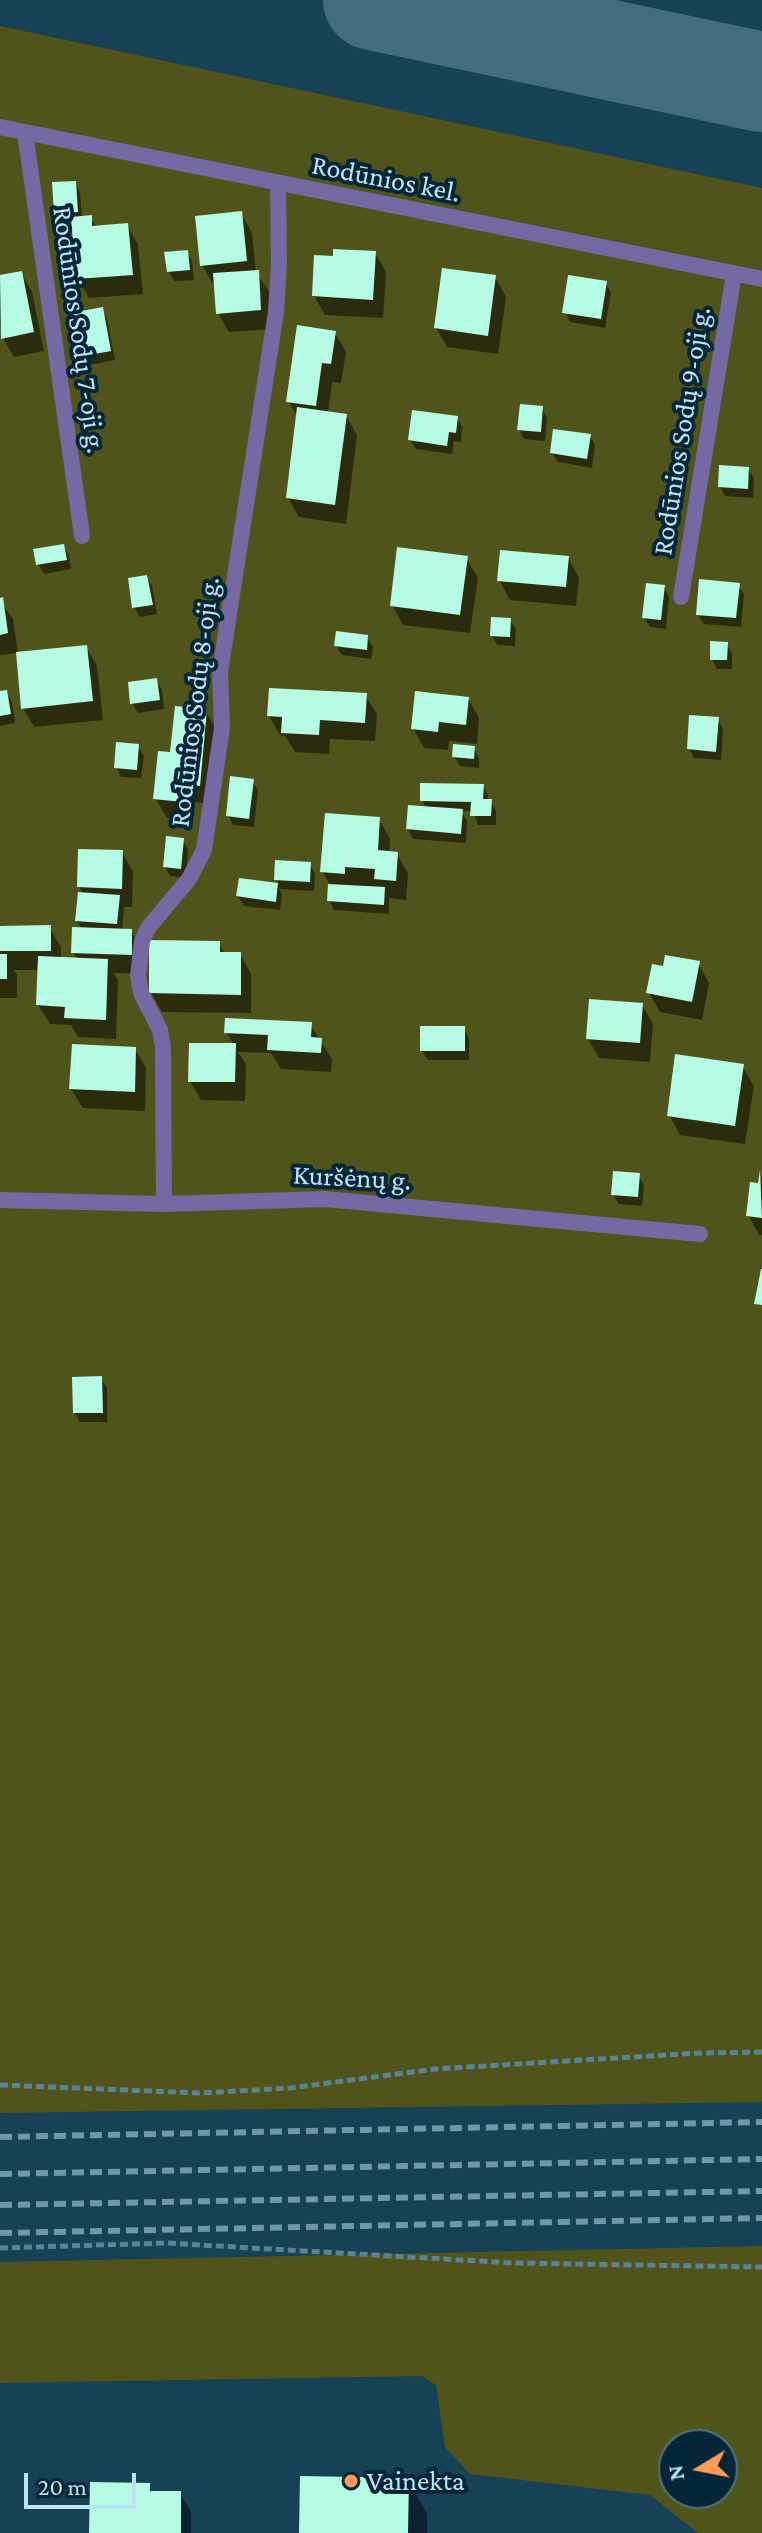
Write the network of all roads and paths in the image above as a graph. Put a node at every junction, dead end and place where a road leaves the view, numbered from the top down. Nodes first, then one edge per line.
1 (0, 127) edge
2 (25, 132) junction
3 (278, 185) junction
4 (734, 274) junction
5 (762, 279) edge
6 (82, 536) dead end
7 (681, 597) dead end
8 (0, 1200) edge
9 (164, 1204) junction
10 (700, 1234) dead end
11 (762, 2052) edge
12 (0, 2085) edge
13 (0, 2248) edge
14 (762, 2267) edge

1 - 2 street, Rodūnios kel.
2 - 3 street, Rodūnios kel.
2 - 6 street, Rodūnios Sodų 7-oji g.
3 - 4 street, Rodūnios kel.
3 - 9 street, Rodūnios Sodų 8-oji g.
4 - 5 street, Rodūnios kel.
4 - 7 street, Rodūnios Sodų 9-oji g.
8 - 9 street, Kuršėnų g.
9 - 10 street, Kuršėnų g.
11 - 12 path
13 - 14 path

